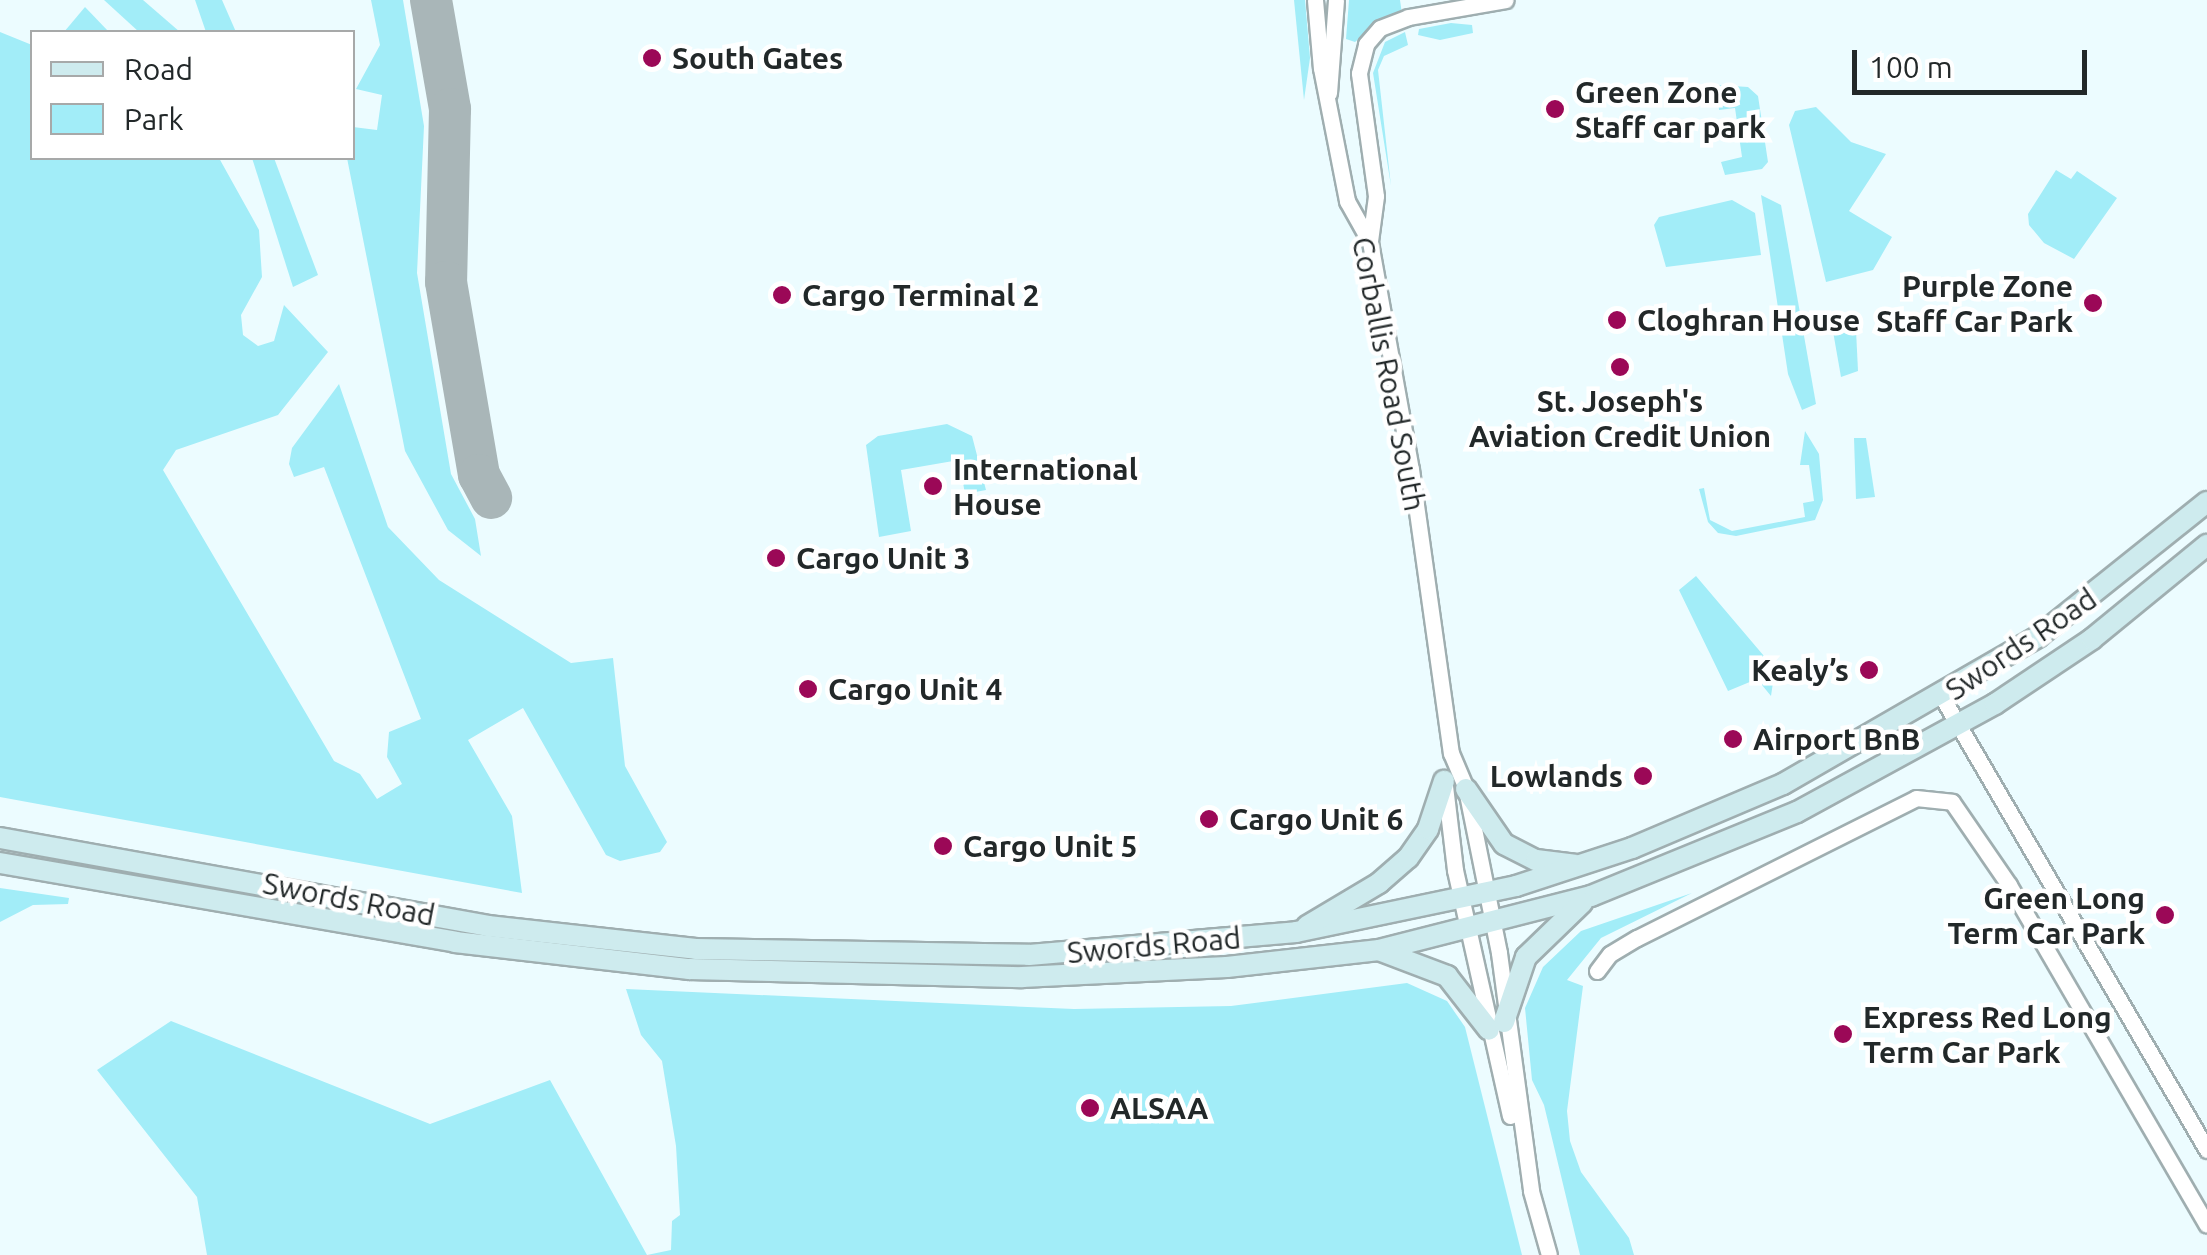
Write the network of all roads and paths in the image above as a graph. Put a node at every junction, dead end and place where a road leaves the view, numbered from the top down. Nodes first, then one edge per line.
1 (1316, 0) edge
2 (1336, 0) edge
3 (1506, 0) edge
4 (1328, 96) junction
5 (1370, 242) junction
6 (2207, 502) edge
7 (2207, 545) edge
8 (1942, 697) junction
9 (1960, 726) junction
10 (1451, 753) junction
11 (1444, 781) junction
12 (1466, 788) junction
13 (0, 838) edge
14 (0, 863) edge
15 (1581, 866) junction
16 (1484, 894) junction
17 (1591, 896) junction
18 (1462, 899) junction
19 (1492, 926) junction
20 (1469, 931) junction
21 (1296, 932) junction
22 (1379, 950) junction
23 (1598, 971) dead end
24 (1497, 1026) junction
25 (2207, 1150) edge
26 (2207, 1226) edge
27 (1549, 1255) edge

1 - 4 street, Corballis Road South
2 - 4 street
3 - 5 street
4 - 5 street, Corballis Road South
5 - 10 street, Corballis Road South
6 - 8 main road, Swords Road
7 - 9 main road, Swords Road
8 - 9 street
8 - 15 main road, Swords Road
9 - 17 main road, Swords Road
9 - 25 street
10 - 11 street, Corballis Road South
10 - 12 street, Corballis Road South
11 - 18 street, Corballis Road South
11 - 21 main road
12 - 15 main road
12 - 16 street, Corballis Road South
13 - 21 main road, Swords Road
14 - 22 main road, Swords Road
15 - 16 main road, Swords Road
16 - 18 main road, Swords Road
16 - 19 street, Corballis Road South
17 - 19 main road, Swords Road
17 - 24 main road
18 - 20 street, Corballis Road South
18 - 21 main road, Swords Road
19 - 20 main road, Swords Road
19 - 24 street, Corballis Road South
20 - 22 main road, Swords Road
20 - 24 street, Corballis Road South
22 - 24 main road
23 - 26 street
24 - 27 street

